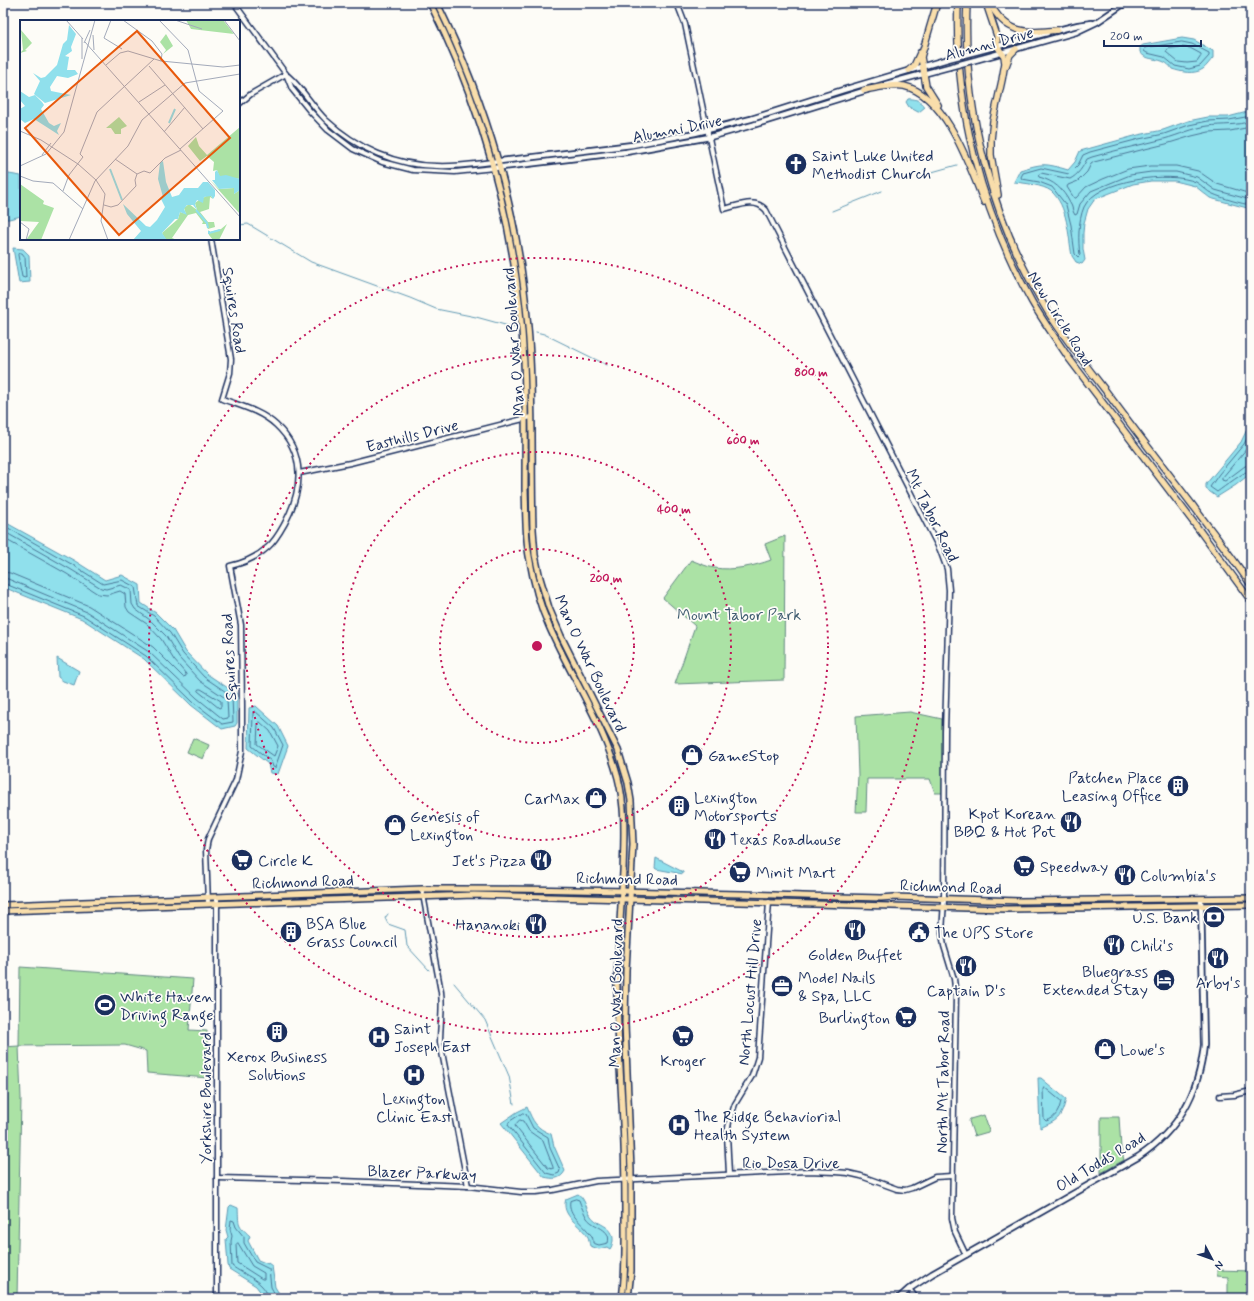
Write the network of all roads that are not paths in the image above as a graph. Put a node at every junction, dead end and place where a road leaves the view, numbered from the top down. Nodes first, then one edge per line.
1 (234, 3) edge
2 (430, 3) edge
3 (437, 3) edge
4 (677, 3) edge
5 (938, 3) edge
6 (958, 3) edge
7 (967, 3) edge
8 (986, 3) edge
9 (990, 3) edge
10 (1125, 3) edge
11 (1097, 22) junction
12 (1057, 30) junction
13 (926, 38) junction
14 (997, 46) junction
15 (1016, 49) junction
16 (1002, 53) junction
17 (923, 66) junction
18 (909, 70) junction
19 (286, 74) junction
20 (925, 74) junction
21 (1003, 76) junction
22 (864, 90) junction
23 (240, 103) edge
24 (950, 126) junction
25 (708, 130) junction
26 (710, 137) junction
27 (499, 161) junction
28 (492, 162) junction
29 (494, 168) junction
30 (500, 168) junction
31 (1006, 226) junction
32 (211, 240) edge
33 (1008, 254) junction
34 (531, 417) junction
35 (524, 419) junction
36 (299, 473) junction
37 (1251, 585) edge
38 (1251, 601) edge
39 (422, 889) junction
40 (622, 890) junction
41 (630, 890) junction
42 (422, 896) junction
43 (1251, 898) edge
44 (622, 899) junction
45 (630, 899) junction
46 (1201, 899) junction
47 (208, 900) junction
48 (218, 900) junction
49 (944, 900) junction
50 (769, 902) junction
51 (3, 905) edge
52 (1251, 905) edge
53 (1201, 906) junction
54 (944, 908) junction
55 (3, 911) edge
56 (1251, 1091) edge
57 (1220, 1096) dead end
58 (729, 1174) junction
59 (952, 1176) junction
60 (217, 1178) junction
61 (631, 1179) junction
62 (624, 1180) junction
63 (468, 1186) junction
64 (966, 1255) junction
65 (909, 1289) junction
66 (217, 1298) edge
67 (622, 1298) edge
68 (628, 1298) edge
69 (899, 1298) edge
70 (916, 1298) edge

1 - 19 street, Alumni Drive
2 - 28 main road, Man O War Boulevard
3 - 27 main road, Man O War Boulevard
4 - 25 street
5 - 13 highway
6 - 33 highway, New Circle Road
7 - 31 highway, New Circle Road
8 - 14 highway
9 - 12 highway
10 - 11 main road, Alumni Drive
11 - 12 main road, Alumni Drive
11 - 15 main road, Alumni Drive
12 - 14 main road, Alumni Drive
13 - 17 highway
13 - 18 highway
14 - 16 highway
14 - 17 main road, Alumni Drive, bridge
15 - 16 main road, Alumni Drive
15 - 21 highway
16 - 20 main road, Alumni Drive, bridge
16 - 21 highway
17 - 18 main road, Alumni Drive
17 - 20 highway
18 - 25 main road, Alumni Drive
19 - 23 street
19 - 28 street, Alumni Drive
19 - 29 street, Alumni Drive
20 - 22 main road, Alumni Drive
20 - 24 highway
21 - 31 highway
22 - 24 highway
22 - 26 main road, Alumni Drive
24 - 33 highway
25 - 26 street
25 - 27 main road, Alumni Drive
26 - 30 main road, Alumni Drive
26 - 49 street, Mt Tabor Road
27 - 28 main road, Alumni Drive
27 - 30 main road, Man O War Boulevard
28 - 29 main road, Man O War Boulevard
29 - 30 main road, Alumni Drive
29 - 35 main road, Man O War Boulevard
30 - 34 main road, Man O War Boulevard
31 - 37 highway, New Circle Road
32 - 36 street, Squires Road
33 - 38 highway, New Circle Road
34 - 35 street, Easthills Drive
34 - 41 main road, Man O War Boulevard
35 - 36 street, Easthills Drive
35 - 40 main road, Man O War Boulevard
36 - 47 street, Squires Road
39 - 40 main road, Richmond Road
39 - 42 street
39 - 48 main road, Richmond Road
40 - 41 main road, Richmond Road
40 - 44 main road, Man O War Boulevard
41 - 45 main road, Man O War Boulevard
41 - 49 main road, Richmond Road
42 - 44 main road, Richmond Road
42 - 48 main road, Richmond Road
42 - 63 street
43 - 46 main road, Richmond Road
44 - 45 main road, Richmond Road
44 - 62 main road, Man O War Boulevard
45 - 50 main road, Richmond Road
45 - 61 main road, Man O War Boulevard
46 - 49 main road, Richmond Road
46 - 53 main road, Old Todds Road
47 - 48 main road, Richmond Road
47 - 51 main road, Richmond Road
47 - 55 main road, Richmond Road
48 - 60 street, Yorkshire Boulevard
49 - 54 street, Mt Tabor Road
50 - 54 main road, Richmond Road
50 - 58 street, North Locust Hill Drive
52 - 53 main road, Richmond Road
53 - 54 main road, Richmond Road
53 - 64 main road, Old Todds Road
54 - 59 street, North Mt Tabor Road
56 - 57 street
58 - 59 street, Rio Dosa Drive
58 - 61 street, Rio Dosa Drive
59 - 64 street, North Mt Tabor Road
60 - 63 street, Blazer Parkway
60 - 66 street, Yorkshire Boulevard
61 - 62 street, Rio Dosa Drive
61 - 68 main road, Man O War Boulevard
62 - 63 street, Blazer Parkway
62 - 67 main road, Man O War Boulevard
64 - 65 main road, Old Todds Road
65 - 69 main road, Old Todds Road
65 - 70 street

